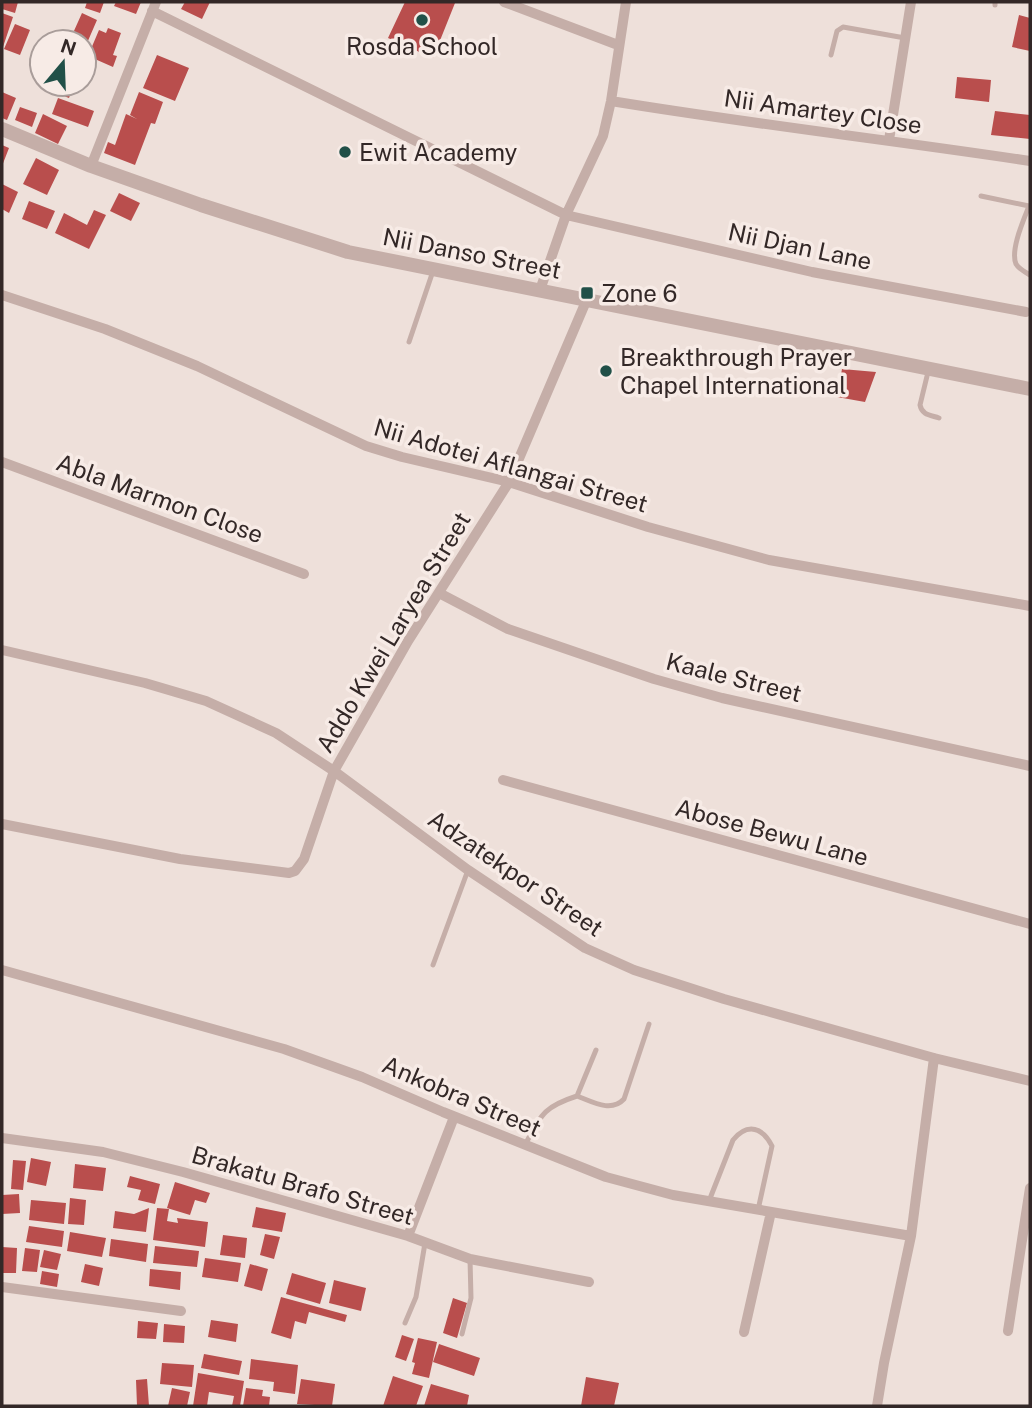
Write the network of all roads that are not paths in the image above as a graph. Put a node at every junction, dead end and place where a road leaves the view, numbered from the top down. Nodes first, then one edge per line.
1 (504, 2) edge
2 (625, 2) edge
3 (911, 2) edge
4 (154, 7) edge
5 (905, 38) junction
6 (618, 45) junction
7 (831, 55) dead end
8 (611, 100) junction
9 (2, 129) edge
10 (889, 140) junction
11 (1030, 161) edge
12 (91, 166) junction
13 (981, 196) dead end
14 (1030, 204) edge
15 (566, 215) junction
16 (433, 271) junction
17 (1030, 275) edge
18 (540, 290) junction
19 (2, 295) edge
20 (587, 299) junction
21 (1028, 310) edge
22 (409, 342) dead end
23 (929, 369) junction
24 (1030, 389) edge
25 (939, 418) dead end
26 (2, 462) edge
27 (509, 482) junction
28 (304, 574) dead end
29 (439, 593) junction
30 (1030, 606) edge
31 (2, 650) edge
32 (1030, 766) edge
33 (334, 771) junction
34 (503, 780) dead end
35 (2, 824) edge
36 (468, 870) junction
37 (1030, 924) edge
38 (433, 965) dead end
39 (2, 970) edge
40 (649, 1024) dead end
41 (596, 1050) dead end
42 (934, 1058) junction
43 (1030, 1081) edge
44 (577, 1096) junction
45 (454, 1117) junction
46 (2, 1138) edge
47 (525, 1145) junction
48 (1030, 1188) edge
49 (709, 1201) junction
50 (757, 1210) junction
51 (771, 1212) junction
52 (408, 1236) junction
53 (911, 1236) junction
54 (425, 1243) junction
55 (470, 1259) junction
56 (589, 1282) dead end
57 (2, 1287) edge
58 (181, 1311) dead end
59 (405, 1323) dead end
60 (1007, 1331) dead end
61 (744, 1332) dead end
62 (462, 1334) dead end
63 (877, 1406) edge

1 - 6 street
2 - 6 street
3 - 5 street
4 - 12 street
4 - 15 street, Nii Djan Lane
5 - 7 lane
5 - 10 street
6 - 8 street
8 - 10 street, Nii Amartey Close
8 - 15 street
9 - 12 street, Nii Danso Street
10 - 11 street, Nii Amartey Close
12 - 16 street, Nii Danso Street
13 - 14 lane
14 - 17 lane
15 - 18 street
15 - 21 street, Nii Djan Lane
16 - 18 street, Nii Danso Street
16 - 22 lane
18 - 20 street, Nii Danso Street
19 - 27 street, Nii Adotei Aflangai Street
20 - 23 street, Nii Danso Street
20 - 27 street, Addo Kwei Laryea Street
23 - 24 street, Nii Danso Street
23 - 25 lane
26 - 28 street, Abla Marmon Close
27 - 29 street, Addo Kwei Laryea Street
27 - 30 street, Nii Adotei Aflangai Street
29 - 32 street, Kaale Street
29 - 33 street, Addo Kwei Laryea Street
31 - 33 street, Adzatekpor Street
33 - 35 street, Addo Kwei Laryea Street
33 - 36 street, Adzatekpor Street
34 - 37 street, Abose Bewu Lane
36 - 38 lane
36 - 42 street, Adzatekpor Street
39 - 45 street, Ankobra Street
40 - 44 lane
41 - 44 lane
42 - 43 street, Adzatekpor Street
42 - 53 street
44 - 47 lane
45 - 47 street, Ankobra Street
45 - 52 street
46 - 52 street, Brakatu Brafo Street
47 - 49 street, Ankobra Street
48 - 60 street
49 - 50 street, Ankobra Street
49 - 50 lane
50 - 51 street, Ankobra Street
51 - 53 street, Ankobra Street
51 - 61 street
52 - 54 street, Brakatu Brafo Street
53 - 63 street
54 - 55 street, Brakatu Brafo Street
54 - 59 lane
55 - 56 street, Brakatu Brafo Street
55 - 62 lane
57 - 58 street

